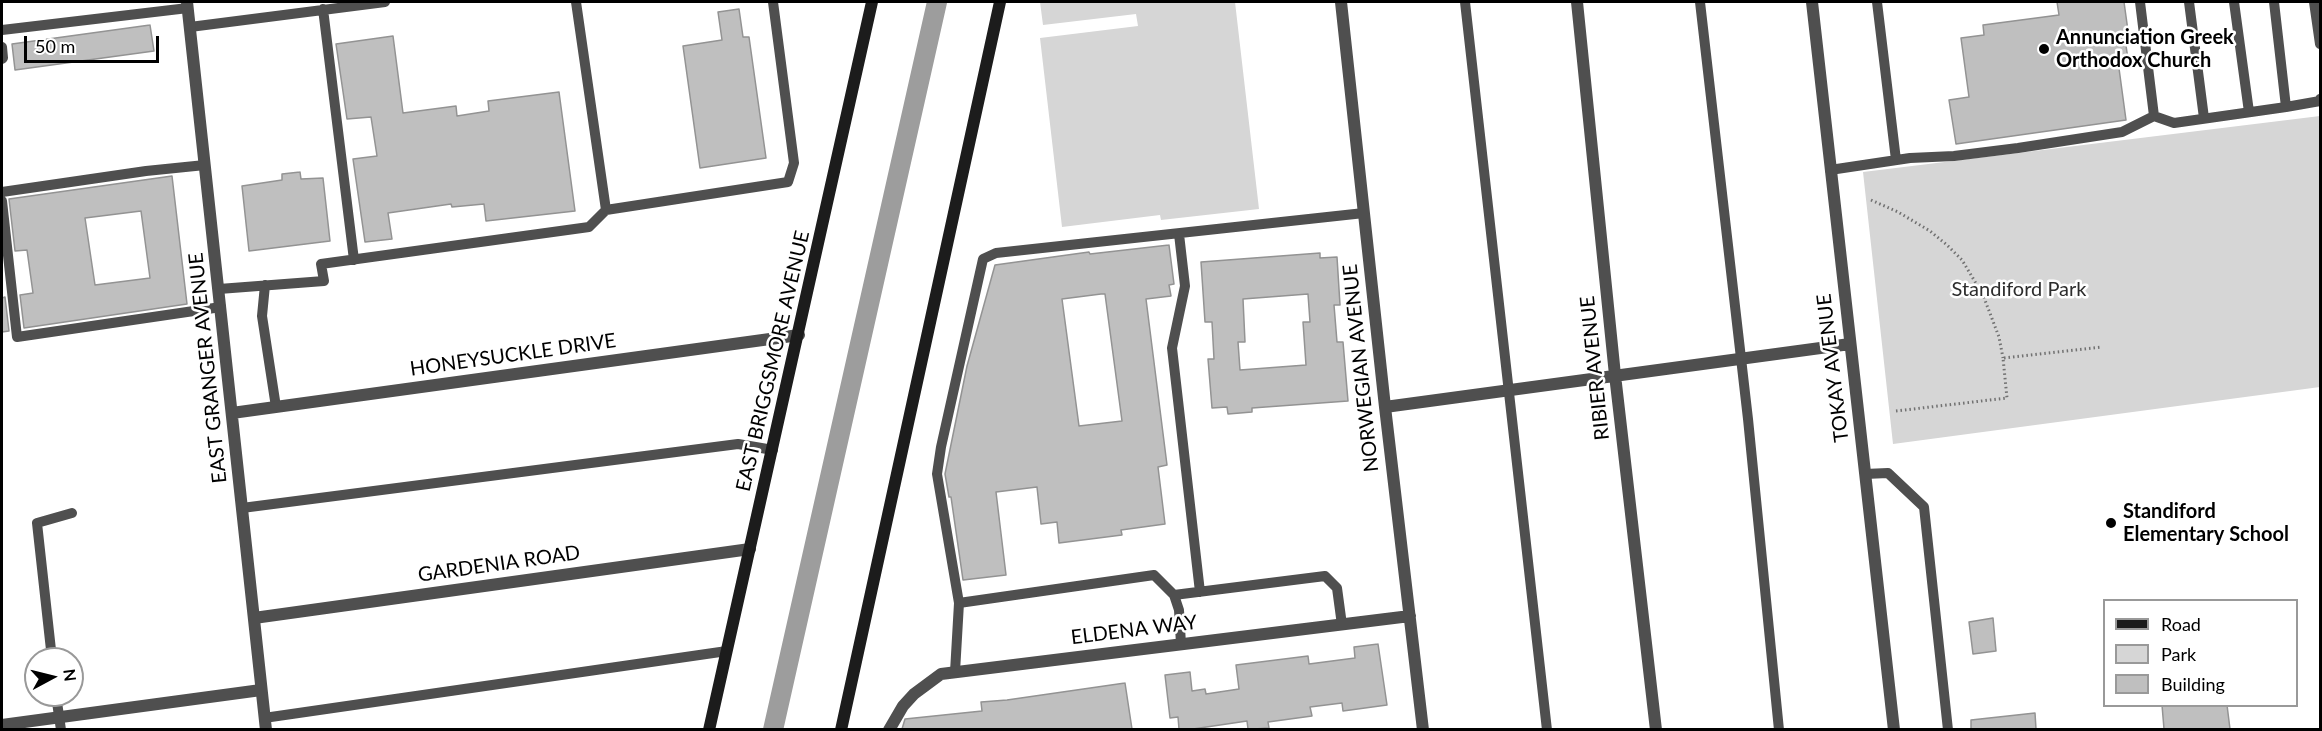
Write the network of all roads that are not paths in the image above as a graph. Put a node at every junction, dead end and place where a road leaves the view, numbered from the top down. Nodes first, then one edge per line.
1 (385, 2) edge
2 (576, 2) edge
3 (772, 2) edge
4 (872, 2) edge
5 (1000, 2) edge
6 (1341, 2) edge
7 (1465, 2) edge
8 (1577, 2) edge
9 (1700, 2) edge
10 (1812, 2) edge
11 (1877, 2) edge
12 (2140, 2) edge
13 (2189, 2) edge
14 (2234, 2) edge
15 (2274, 2) edge
16 (2314, 2) edge
17 (187, 5) edge
18 (323, 9) junction
19 (190, 27) junction
20 (2, 30) edge
21 (2320, 44) edge
22 (2, 46) edge
23 (2, 59) edge
24 (2320, 99) edge
25 (2286, 107) junction
26 (2249, 112) junction
27 (2154, 116) junction
28 (2204, 118) junction
29 (1896, 160) junction
30 (205, 165) junction
31 (1830, 170) junction
32 (2, 192) edge
33 (2, 201) edge
34 (606, 210) junction
35 (1364, 213) junction
36 (1179, 234) junction
37 (354, 260) junction
38 (266, 285) junction
39 (219, 289) junction
40 (221, 307) junction
41 (799, 335) junction
42 (1850, 344) junction
43 (1741, 358) junction
44 (1615, 375) junction
45 (1510, 390) junction
46 (1385, 406) junction
47 (276, 407) junction
48 (232, 413) junction
49 (773, 450) junction
50 (1865, 474) junction
51 (242, 508) junction
52 (72, 513) dead end
53 (750, 549) junction
54 (1200, 592) junction
55 (1174, 595) junction
56 (958, 603) junction
57 (1410, 616) junction
58 (254, 618) junction
59 (1342, 625) junction
60 (1181, 644) junction
61 (51, 647) edge
62 (727, 651) junction
63 (955, 672) junction
64 (261, 690) junction
65 (58, 707) edge
66 (60, 724) edge
67 (265, 724) edge
68 (2, 726) edge
69 (710, 729) edge
70 (841, 729) edge
71 (889, 729) edge
72 (1418, 729) edge
73 (1423, 729) edge
74 (1547, 729) edge
75 (1656, 729) edge
76 (1779, 729) edge
77 (1894, 729) edge
78 (1948, 729) edge

1 - 18 lane
2 - 34 lane
3 - 34 lane
4 - 41 main road, EAST BRIGGSMORE AVENUE
5 - 70 main road
6 - 35 street, NORWEGIAN AVENUE
7 - 45 lane
8 - 44 street, RIBIER AVENUE
9 - 43 lane
10 - 31 street, TOKAY AVENUE
11 - 29 lane
12 - 27 lane
13 - 28 lane
14 - 26 lane
15 - 25 lane
16 - 21 lane
17 - 19 street, EAST GRANGER AVENUE
17 - 20 lane
18 - 19 lane
18 - 37 lane
19 - 30 street, EAST GRANGER AVENUE
22 - 23 lane
24 - 25 lane
25 - 26 lane
26 - 28 lane
27 - 28 lane
27 - 29 lane
29 - 31 lane
30 - 32 lane
30 - 39 street, EAST GRANGER AVENUE
31 - 42 street, TOKAY AVENUE
33 - 40 lane
34 - 37 lane
35 - 36 lane
35 - 46 street, NORWEGIAN AVENUE
36 - 54 lane
36 - 56 lane
37 - 38 lane
38 - 39 lane
38 - 47 lane
39 - 40 street, EAST GRANGER AVENUE
40 - 48 street, EAST GRANGER AVENUE
41 - 47 street, HONEYSUCKLE DRIVE
41 - 49 main road, EAST BRIGGSMORE AVENUE
42 - 43 street
42 - 50 street, TOKAY AVENUE
43 - 44 street
43 - 76 lane
44 - 45 street
44 - 75 street, RIBIER AVENUE
45 - 46 street
45 - 74 lane
46 - 57 street, NORWEGIAN AVENUE
47 - 48 street, HONEYSUCKLE DRIVE
48 - 51 street, EAST GRANGER AVENUE
49 - 51 lane
49 - 53 main road, EAST BRIGGSMORE AVENUE
50 - 77 street, TOKAY AVENUE
50 - 78 lane
51 - 58 street, EAST GRANGER AVENUE
52 - 61 lane
53 - 58 street, GARDENIA ROAD
53 - 62 main road, EAST BRIGGSMORE AVENUE
54 - 55 lane
54 - 59 lane
55 - 56 lane
55 - 60 lane
56 - 63 lane
57 - 59 street, ELDENA WAY
57 - 73 street, NORWEGIAN AVENUE
58 - 64 street, EAST GRANGER AVENUE
59 - 60 street, ELDENA WAY
60 - 63 street, ELDENA WAY
62 - 67 lane
62 - 69 main road, EAST BRIGGSMORE AVENUE
63 - 71 street, ELDENA WAY
64 - 66 street
64 - 67 street, EAST GRANGER AVENUE
65 - 66 lane
66 - 68 street
72 - 73 street

